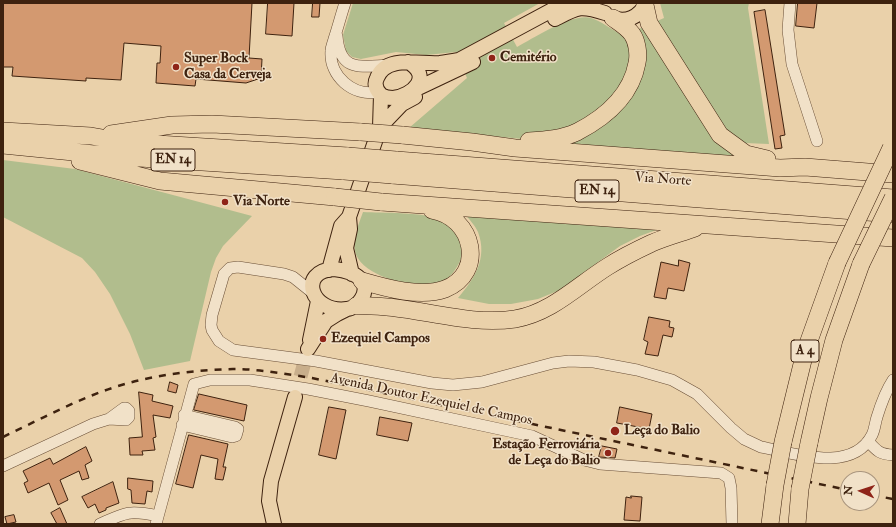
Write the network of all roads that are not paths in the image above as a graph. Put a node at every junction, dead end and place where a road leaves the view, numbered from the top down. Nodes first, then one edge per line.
1 (345, 3) edge
2 (565, 3) edge
3 (790, 3) edge
4 (645, 4) edge
5 (606, 11) edge
6 (336, 31) junction
7 (483, 58) junction
8 (408, 62) junction
9 (391, 65) junction
10 (408, 92) junction
11 (379, 93) junction
12 (383, 124) junction
13 (3, 130) edge
14 (91, 136) junction
15 (817, 141) dead end
16 (472, 142) junction
17 (3, 145) edge
18 (892, 147) edge
19 (3, 150) edge
20 (346, 163) junction
21 (805, 167) junction
22 (394, 168) junction
23 (893, 174) edge
24 (893, 198) edge
25 (381, 202) junction
26 (893, 214) edge
27 (349, 217) junction
28 (704, 225) junction
29 (889, 240) edge
30 (323, 272) junction
31 (293, 277) junction
32 (357, 278) junction
33 (315, 297) junction
34 (352, 308) junction
35 (893, 380) edge
36 (295, 397) tunnel mouth
37 (109, 419) dead end
38 (868, 441) junction
39 (893, 455) edge
40 (3, 466) edge
41 (157, 520) edge
42 (100, 524) edge
43 (274, 524) edge
44 (732, 524) edge
45 (770, 524) edge
46 (797, 524) edge

1 - 6 street
2 - 8 main road
3 - 15 street
4 - 5 main road
4 - 21 highway
5 - 7 main road
5 - 16 highway
6 - 9 street
6 - 11 street
7 - 10 main road
7 - 12 main road
8 - 9 main road
8 - 10 main road
9 - 11 main road
10 - 11 main road
10 - 12 main road
11 - 12 main road
12 - 27 main road
13 - 14 highway, Via Norte / EN 14
14 - 16 highway, bridge
14 - 20 highway, Via Norte / EN 14
16 - 21 highway
17 - 20 highway, Via Norte / EN 14
18 - 45 highway, A 4, bridge
19 - 25 highway, bridge
20 - 22 highway, Via Norte / EN 14, bridge
21 - 23 highway
22 - 24 highway, Via Norte / EN 14
22 - 26 highway, Via Norte / EN 14
24 - 46 highway, A 4, bridge
25 - 28 highway
25 - 32 highway
27 - 30 main road
27 - 32 main road
28 - 29 highway
28 - 34 highway
30 - 31 street
30 - 32 main road
30 - 33 main road
31 - 33 street
31 - 38 street
32 - 34 main road
33 - 34 main road
33 - 34 main road
35 - 38 street
36 - 43 main road
37 - 40 street
38 - 39 street
41 - 42 street
41 - 44 street, Avenida Doutor Ezequiel de Campos

